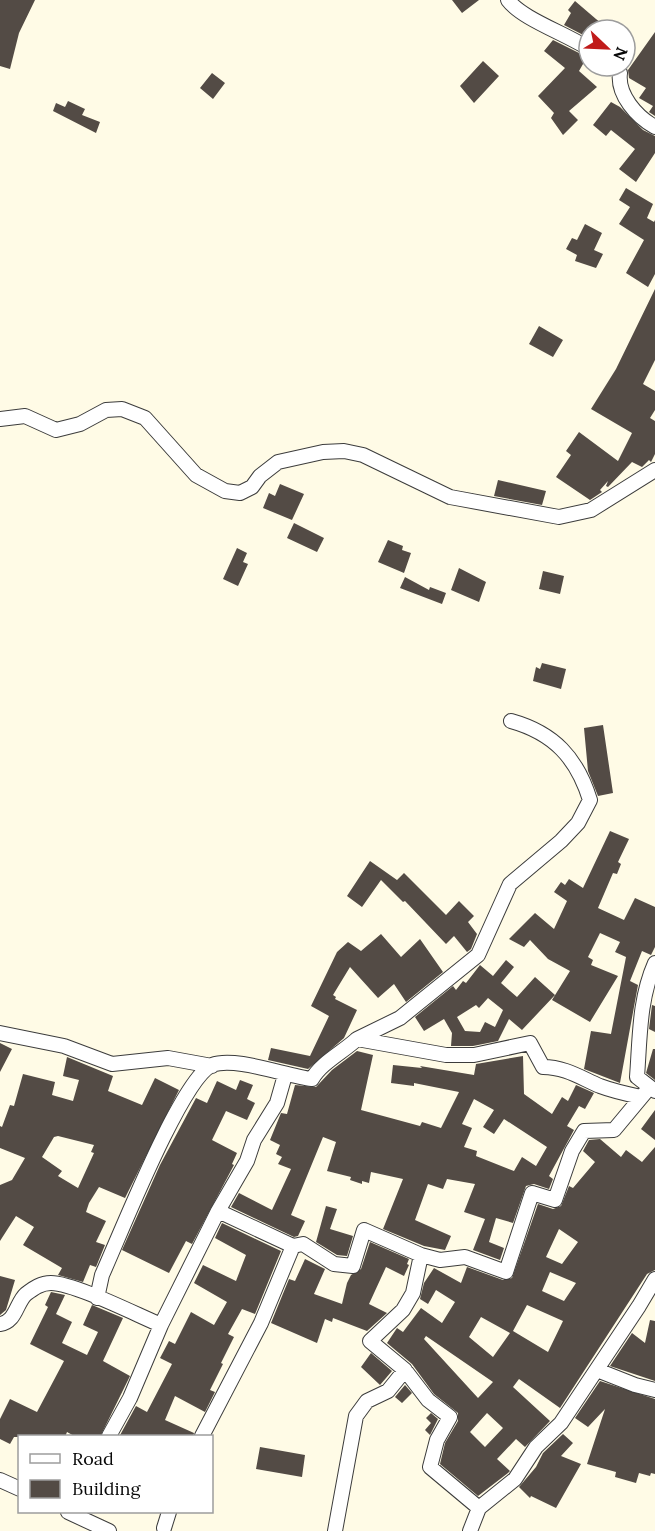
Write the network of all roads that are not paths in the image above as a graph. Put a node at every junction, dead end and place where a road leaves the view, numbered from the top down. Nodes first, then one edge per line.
1 (508, 0) edge
2 (577, 42) edge
3 (619, 78) edge
4 (655, 127) edge
5 (0, 419) edge
6 (655, 470) edge
7 (511, 721) dead end
8 (655, 963) edge
9 (0, 1033) edge
10 (357, 1040) junction
11 (212, 1066) junction
12 (285, 1075) junction
13 (648, 1092) edge
14 (218, 1211) junction
15 (293, 1246) junction
16 (421, 1255) junction
17 (655, 1279) edge
18 (97, 1298) junction
19 (0, 1324) edge
20 (161, 1325) junction
21 (405, 1370) junction
22 (597, 1370) junction
23 (655, 1390) edge
24 (110, 1435) edge
25 (203, 1435) edge
26 (0, 1480) edge
27 (18, 1488) edge
28 (479, 1508) junction
29 (70, 1513) edge
30 (169, 1513) edge
31 (164, 1528) dead end
32 (109, 1531) edge
33 (335, 1531) edge
34 (470, 1531) edge

1 - 2 street
3 - 4 street
5 - 6 street
7 - 10 street
8 - 13 street
9 - 11 street
10 - 12 street
10 - 13 street
11 - 12 street
11 - 18 street
12 - 14 street
13 - 16 street
14 - 15 street
14 - 20 street
15 - 16 street
15 - 25 street
16 - 21 street
17 - 22 street
18 - 19 street
18 - 20 street
20 - 24 street
21 - 28 street
21 - 33 street
22 - 23 street
22 - 28 street
26 - 27 street
28 - 34 street
29 - 32 street
30 - 31 street

